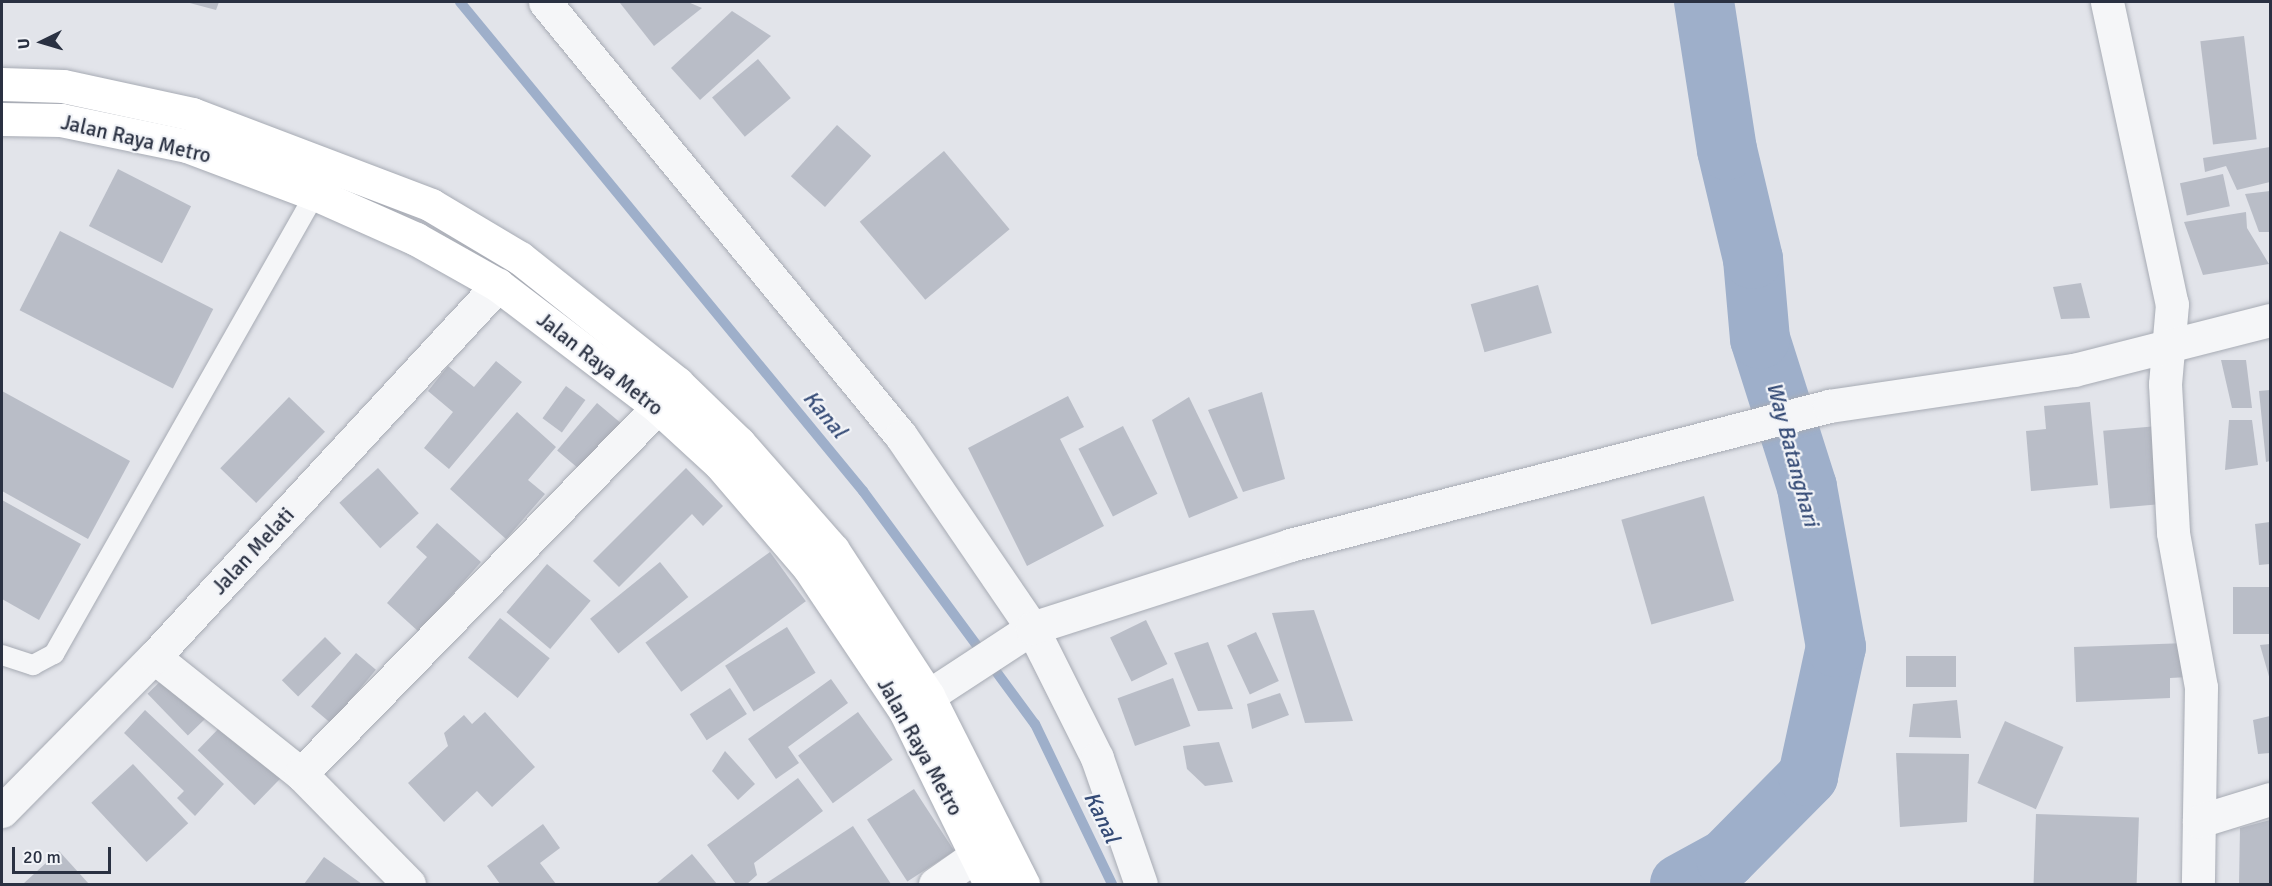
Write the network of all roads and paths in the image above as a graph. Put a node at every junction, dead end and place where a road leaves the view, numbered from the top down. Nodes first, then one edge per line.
1 (545, 2) edge
2 (2107, 2) edge
3 (2, 84) edge
4 (2, 118) edge
5 (315, 194) junction
6 (498, 285) junction
7 (2271, 320) edge
8 (2171, 346) junction
9 (658, 407) junction
10 (1020, 636) junction
11 (2, 655) edge
12 (154, 657) junction
13 (928, 696) junction
14 (301, 774) junction
15 (2271, 799) edge
16 (2, 811) edge
17 (2199, 820) junction
18 (978, 854) junction
19 (409, 885) edge
20 (935, 885) edge
21 (990, 885) edge
22 (1023, 885) edge
23 (1141, 885) edge
24 (2198, 885) edge

1 - 10 street
2 - 8 street
3 - 13 highway
4 - 5 highway, Jalan Raya Metro
5 - 6 highway, Jalan Raya Metro
5 - 11 lane
6 - 9 highway, Jalan Raya Metro
6 - 12 street, Jalan Melati
7 - 8 street
8 - 10 street
8 - 17 street
9 - 14 street
9 - 18 highway, Jalan Raya Metro
10 - 13 street
10 - 23 street
12 - 14 street
12 - 16 street, Jalan Melati
13 - 22 highway
14 - 19 street
15 - 17 street
17 - 24 street
18 - 20 street
18 - 21 highway, Jalan Raya Metro

